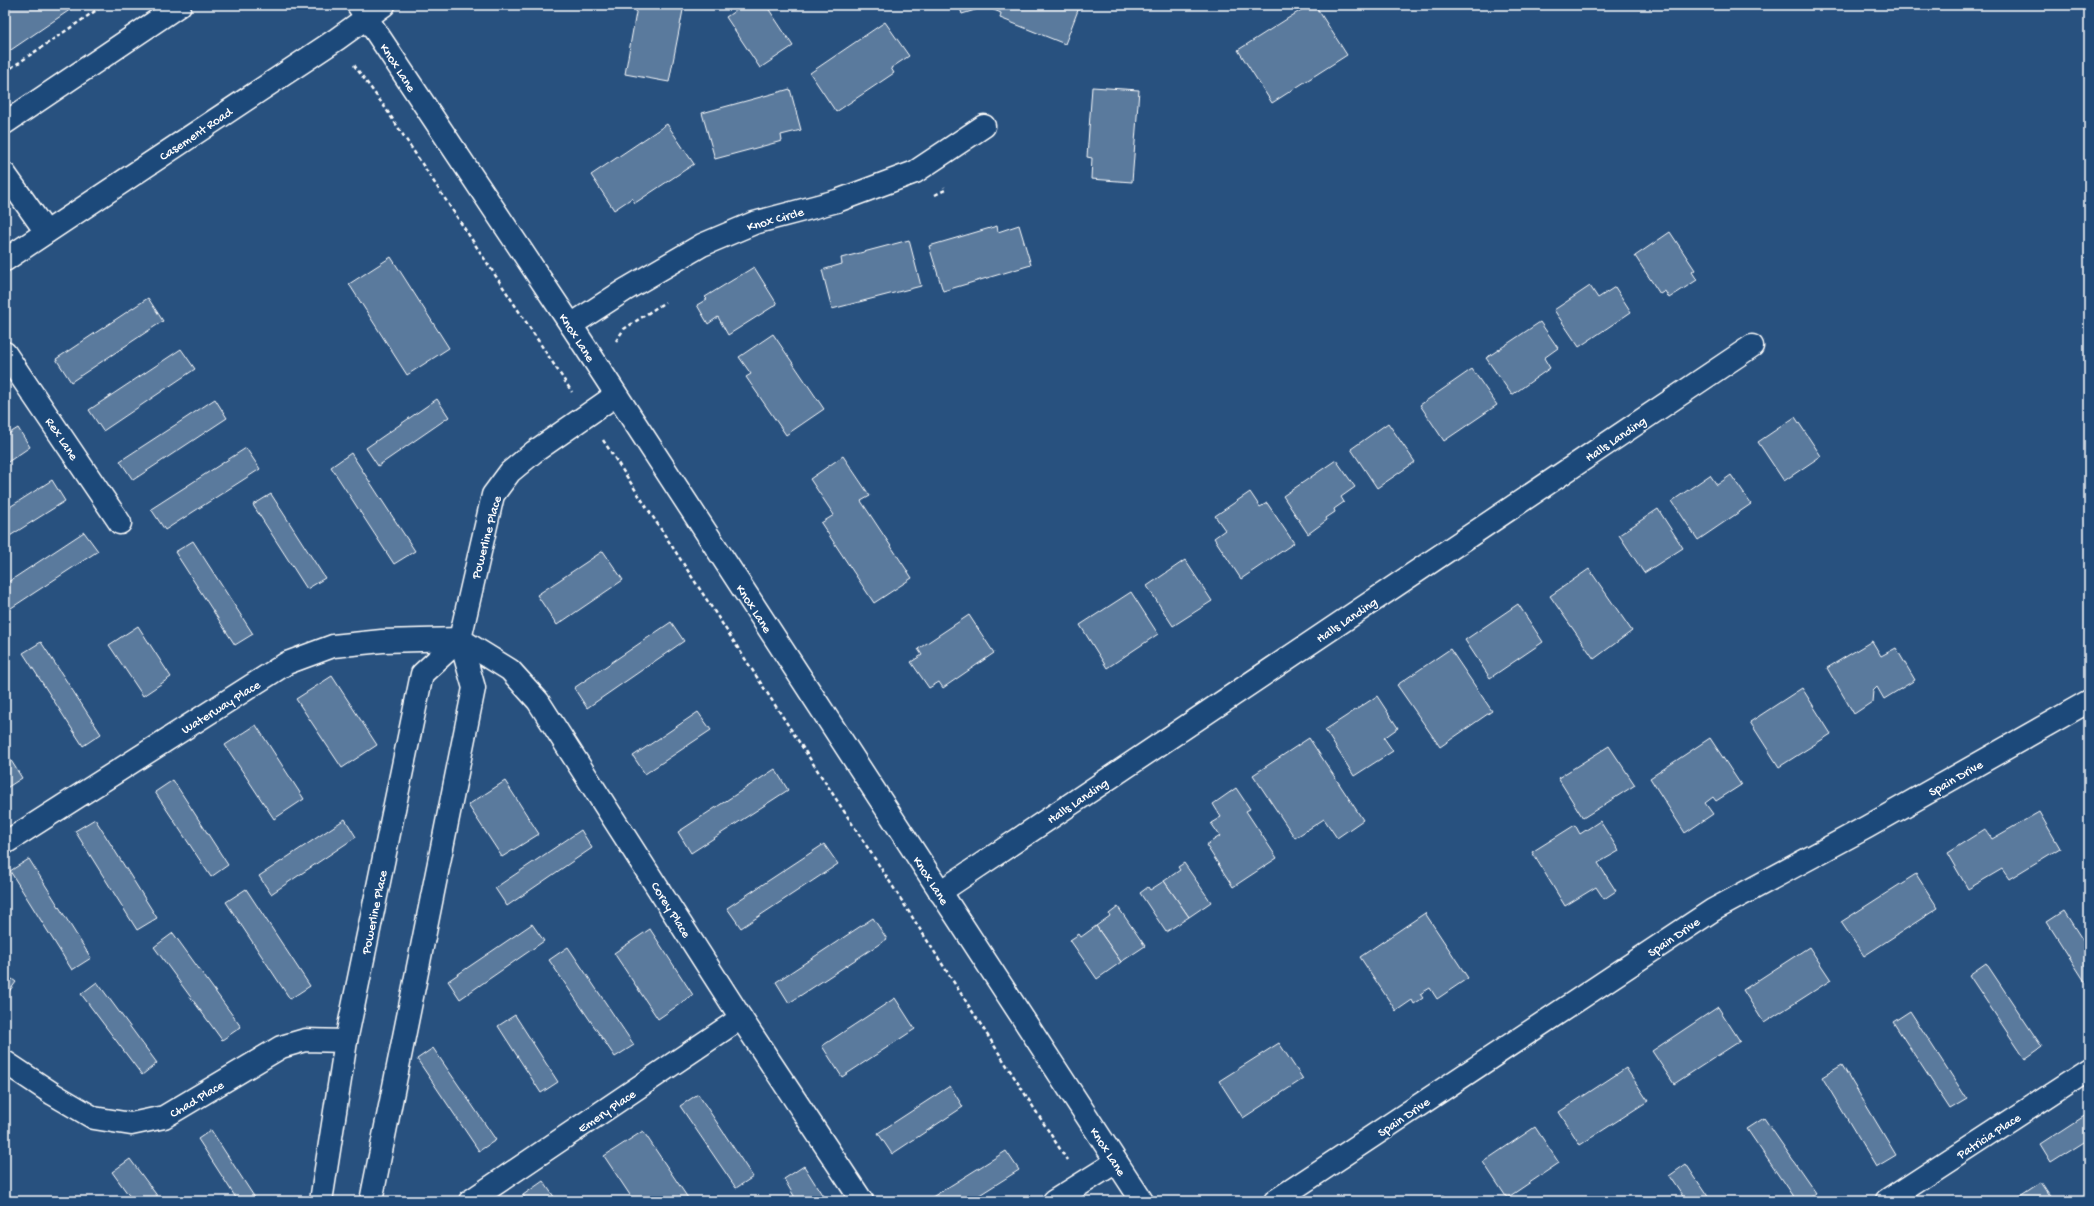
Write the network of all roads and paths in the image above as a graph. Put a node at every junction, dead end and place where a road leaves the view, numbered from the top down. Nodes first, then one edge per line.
1 (104, 5) edge
2 (180, 5) edge
3 (369, 9) edge
4 (354, 65) dead end
5 (5, 72) edge
6 (5, 123) edge
7 (984, 126) dead end
8 (932, 161) junction
9 (5, 174) edge
10 (932, 197) dead end
11 (46, 232) junction
12 (5, 260) edge
13 (666, 301) dead end
14 (571, 325) junction
15 (1752, 346) dead end
16 (5, 353) edge
17 (592, 358) junction
18 (616, 395) junction
19 (587, 415) junction
20 (120, 523) dead end
21 (460, 639) junction
22 (2089, 701) edge
23 (5, 843) edge
24 (940, 892) junction
25 (741, 1018) junction
26 (346, 1041) junction
27 (5, 1062) edge
28 (2089, 1068) edge
29 (1116, 1162) junction
30 (1082, 1183) junction
31 (321, 1201) edge
32 (371, 1201) edge
33 (470, 1201) edge
34 (862, 1201) edge
35 (1054, 1201) edge
36 (1142, 1201) edge
37 (1275, 1201) edge
38 (1887, 1201) edge

1 - 5 path
2 - 6 street
3 - 11 street, Casement Road
3 - 14 street, Knox Lane
4 - 19 path
7 - 8 street, Knox Circle
8 - 10 path
8 - 14 street, Knox Circle
9 - 11 street
11 - 12 street, Casement Road
13 - 17 path
14 - 17 street, Knox Lane
15 - 24 street, Halls Landing
16 - 20 street, Rex Lane
17 - 18 street, Knox Lane
18 - 19 street, Powerline Place
18 - 24 street, Knox Lane
19 - 21 street, Powerline Place
19 - 30 path
21 - 23 street, Waterway Place
21 - 25 street, Corey Place
21 - 26 street, Powerline Place
21 - 32 street, Powerline Place
22 - 37 street, Spain Drive
24 - 29 street, Knox Lane
25 - 33 street, Emery Place
25 - 34 street, Corey Place
26 - 27 street, Chad Place
26 - 31 street, Powerline Place
28 - 38 street, Patricia Place
29 - 30 street
29 - 36 street, Knox Lane
30 - 35 street

